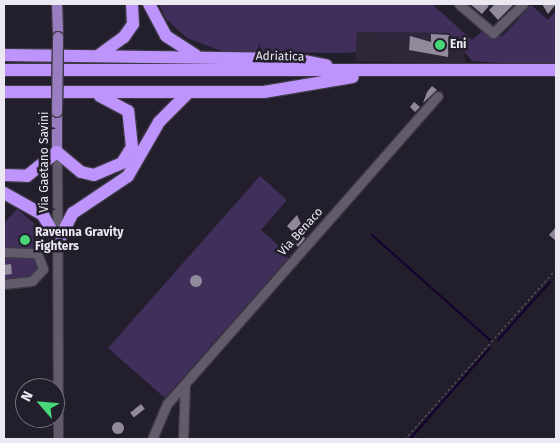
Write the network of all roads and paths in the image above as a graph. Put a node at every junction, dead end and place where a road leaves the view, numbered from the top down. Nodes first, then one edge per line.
1 (57, 4) edge
2 (132, 4) edge
3 (149, 4) edge
4 (459, 4) edge
5 (523, 4) edge
6 (4, 55) edge
7 (99, 55) junction
8 (197, 56) junction
9 (4, 70) edge
10 (556, 70) edge
11 (353, 73) junction
12 (556, 77) edge
13 (4, 78) edge
14 (4, 93) edge
15 (188, 93) junction
16 (93, 94) junction
17 (438, 96) dead end
18 (57, 152) junction
19 (4, 175) edge
20 (4, 193) edge
21 (58, 242) junction
22 (4, 252) edge
23 (556, 269) edge
24 (4, 284) edge
25 (184, 385) junction
26 (58, 439) edge
27 (152, 439) edge
28 (184, 439) edge
29 (405, 439) edge

1 - 18 main road, Via Gaetano Savini, bridge
2 - 7 highway
3 - 8 highway
4 - 5 street
6 - 7 highway
7 - 8 highway
8 - 11 highway
9 - 11 highway, Adriatica
10 - 11 highway, Adriatica
11 - 12 highway, Adriatica
11 - 13 highway, Adriatica
11 - 15 highway
14 - 16 highway
15 - 16 highway
15 - 21 highway
16 - 18 highway
17 - 25 street, Via Benaco
18 - 19 highway
18 - 21 street, Via Gaetano Savini
20 - 21 highway
21 - 26 street, Via Gaetano Savini
22 - 24 street
23 - 29 path
25 - 27 street, Via Benaco
25 - 28 street

